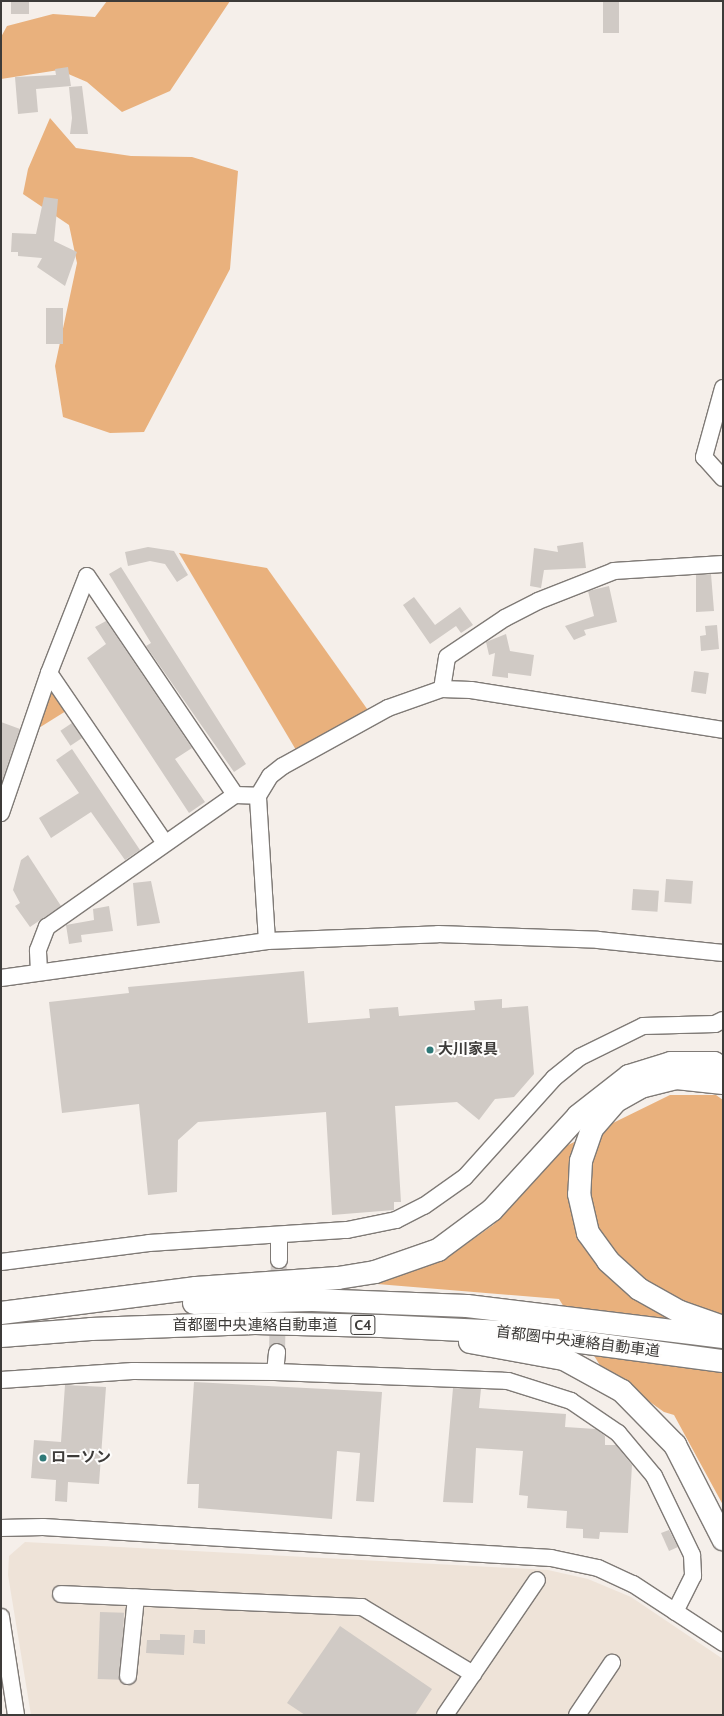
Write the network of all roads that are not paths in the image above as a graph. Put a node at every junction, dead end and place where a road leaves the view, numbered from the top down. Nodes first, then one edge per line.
1 (723, 388) edge
2 (723, 478) edge
3 (723, 564) edge
4 (49, 673) junction
5 (442, 689) junction
6 (723, 730) edge
7 (235, 795) junction
8 (258, 796) junction
9 (1, 813) edge
10 (166, 843) junction
11 (267, 941) junction
12 (723, 953) edge
13 (39, 971) junction
14 (1, 978) edge
15 (723, 1020) edge
16 (723, 1068) edge
17 (723, 1083) edge
18 (279, 1237) junction
19 (279, 1260) tunnel mouth
20 (1, 1262) edge
21 (1, 1314) edge
22 (381, 1326) junction
23 (723, 1327) edge
24 (1, 1336) edge
25 (723, 1337) edge
26 (277, 1352) tunnel mouth
27 (723, 1361) edge
28 (275, 1372) junction
29 (1, 1380) edge
30 (1, 1528) edge
31 (723, 1539) edge
32 (537, 1580) dead end
33 (61, 1594) dead end
34 (136, 1597) junction
35 (676, 1612) junction
36 (1, 1617) edge
37 (723, 1644) edge
38 (612, 1663) dead end
39 (473, 1674) junction
40 (128, 1676) dead end
41 (16, 1715) edge
42 (445, 1715) edge
43 (577, 1715) edge

1 - 2 street
3 - 5 street
4 - 7 street
4 - 9 street
4 - 10 street
5 - 6 street
5 - 8 street
7 - 8 street
7 - 10 street
8 - 11 street
10 - 13 street
11 - 12 street
11 - 13 street
13 - 14 street
15 - 18 street
16 - 21 highway
17 - 23 highway
18 - 19 street
18 - 20 street
21 - 25 highway, 首都圏中央連絡自動車道 / C4
22 - 24 highway, 首都圏中央連絡自動車道 / C4
22 - 27 highway, 首都圏中央連絡自動車道 / C4
22 - 31 highway
26 - 28 street
28 - 29 street
28 - 35 street
30 - 35 street
32 - 39 street
33 - 34 street
34 - 39 street
34 - 40 street
35 - 37 street
36 - 41 street
38 - 43 street
39 - 42 street

